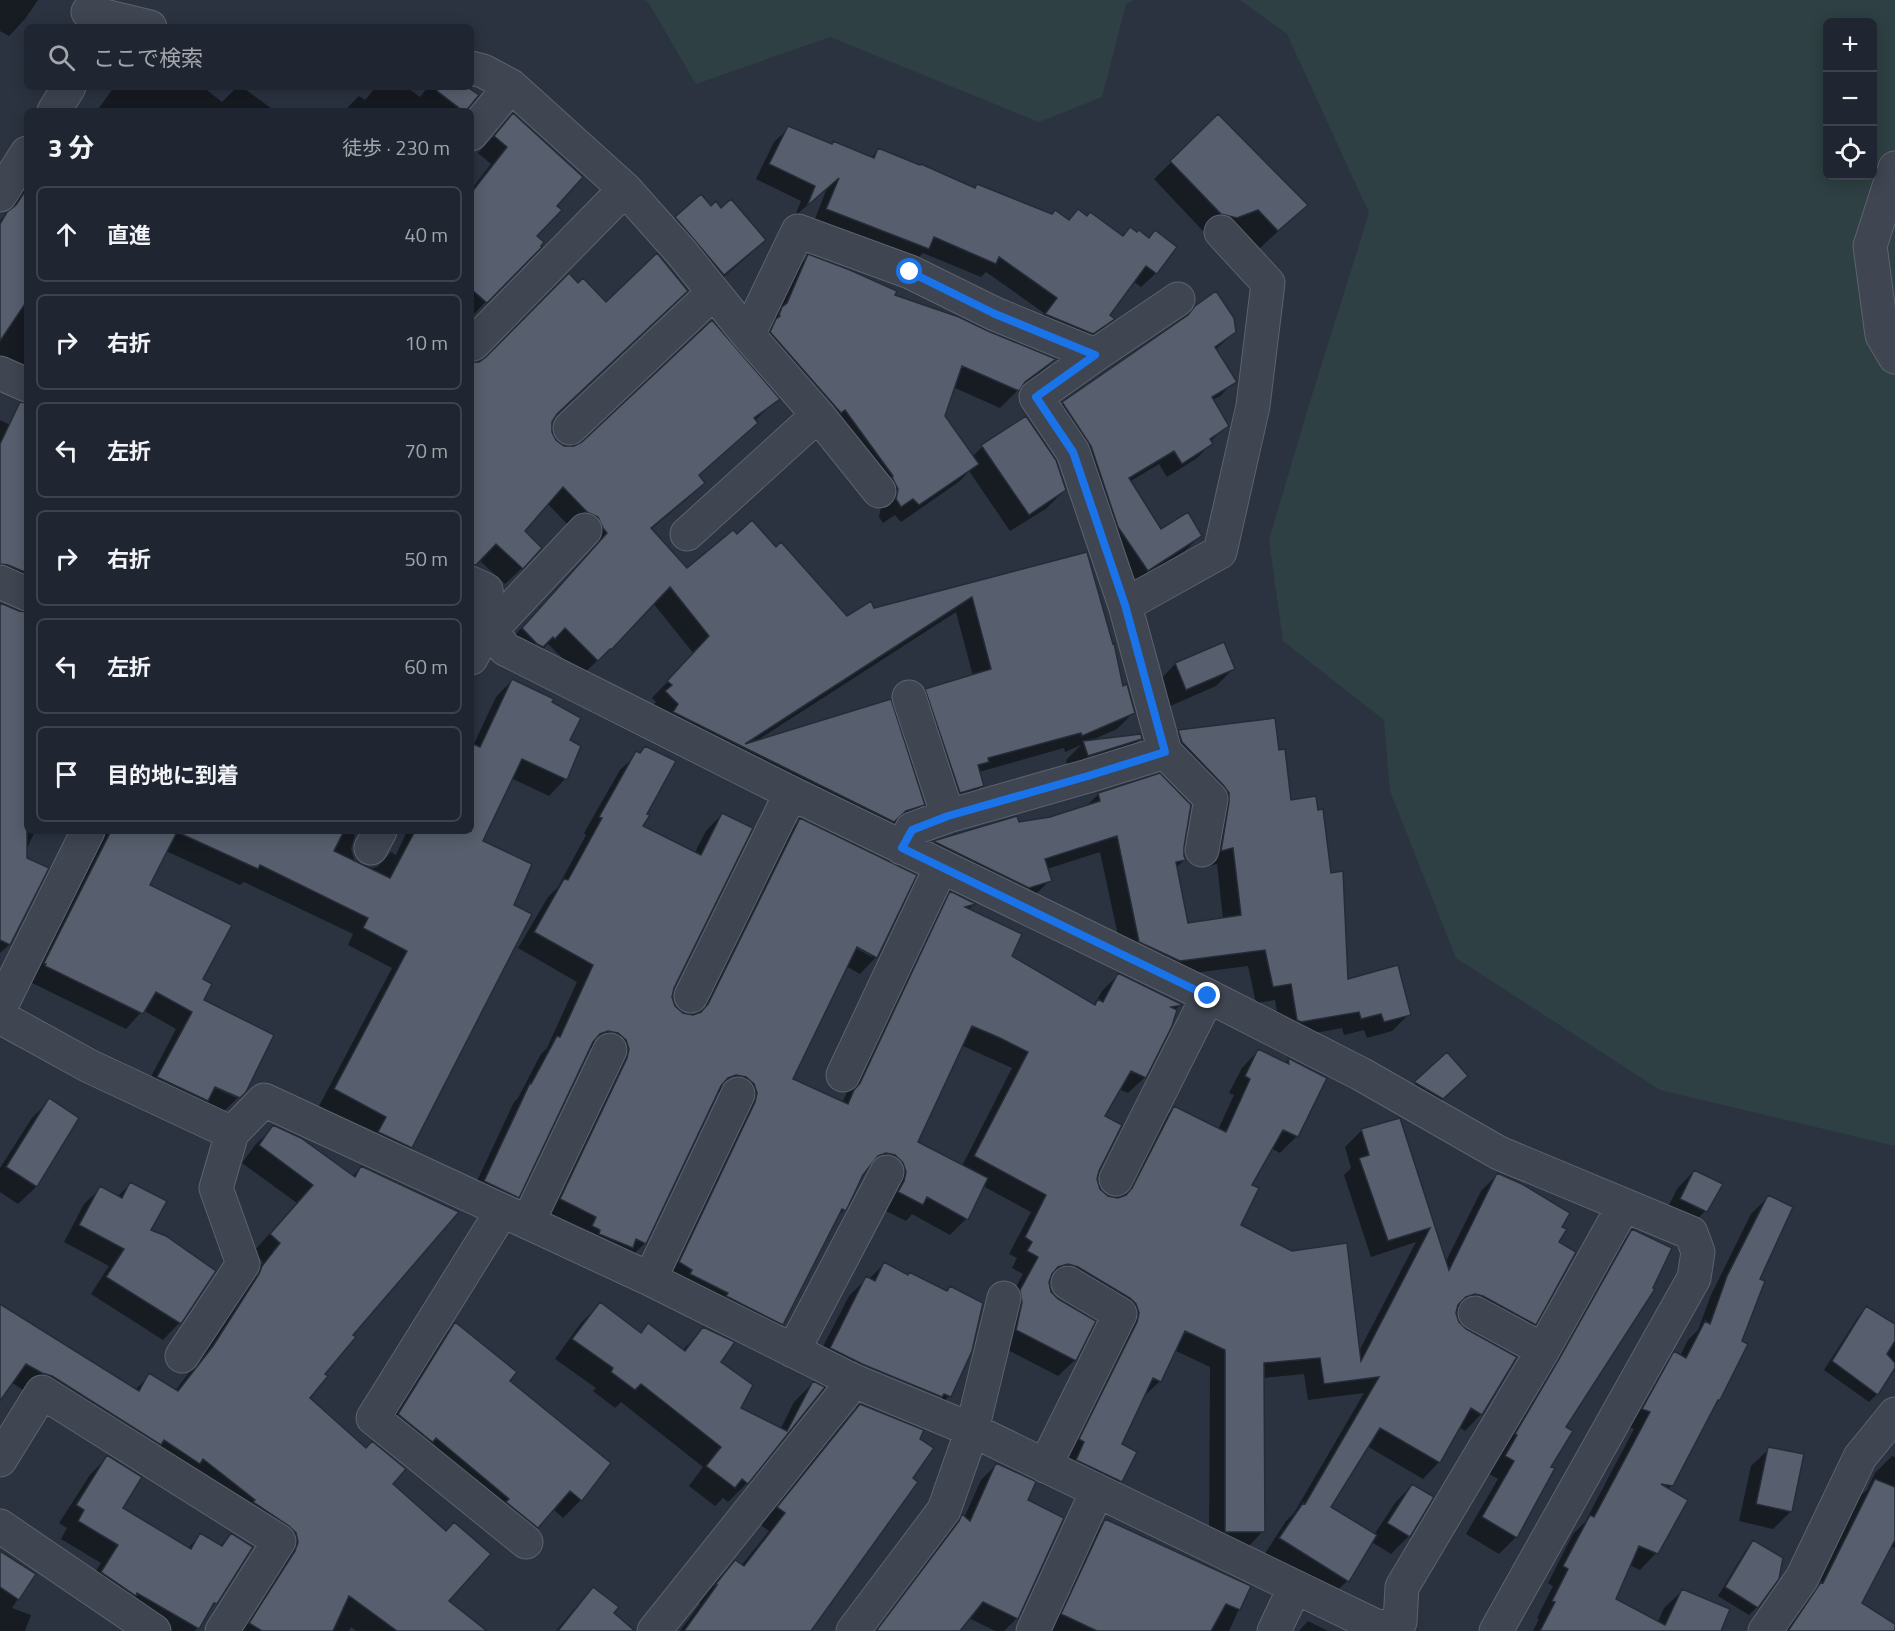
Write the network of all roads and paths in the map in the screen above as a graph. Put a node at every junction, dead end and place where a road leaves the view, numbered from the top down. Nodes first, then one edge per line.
1 (84, 13) edge
2 (136, 24) edge
3 (474, 69) edge
4 (511, 86) junction
5 (67, 90) edge
6 (56, 108) edge
7 (474, 130) edge
8 (24, 157) edge
9 (1895, 168) edge
10 (625, 189) junction
11 (1, 190) edge
12 (1221, 232) dead end
13 (713, 293) junction
14 (1178, 299) dead end
15 (748, 335) junction
16 (474, 343) edge
17 (1095, 355) junction
18 (1895, 357) edge
19 (0, 374) edge
20 (24, 385) edge
21 (818, 416) junction
22 (570, 428) dead end
23 (879, 491) dead end
24 (585, 530) dead end
25 (687, 534) dead end
26 (0, 582) edge
27 (474, 584) edge
28 (24, 593) edge
29 (1125, 605) junction
30 (491, 630) junction
31 (474, 653) edge
32 (909, 697) dead end
33 (1165, 752) junction
34 (790, 794) junction
35 (948, 816) junction
36 (87, 834) edge
37 (902, 848) junction
38 (1202, 849) dead end
39 (940, 867) junction
40 (691, 996) dead end
41 (1208, 996) junction
42 (0, 1008) edge
43 (0, 1017) edge
44 (610, 1050) dead end
45 (843, 1076) dead end
46 (738, 1094) dead end
47 (232, 1133) junction
48 (887, 1172) dead end
49 (1116, 1179) dead end
50 (1624, 1205) junction
51 (515, 1217) junction
52 (650, 1279) junction
53 (1068, 1283) dead end
54 (1004, 1298) dead end
55 (1475, 1312) dead end
56 (1543, 1350) junction
57 (793, 1352) junction
58 (182, 1356) dead end
59 (854, 1381) junction
60 (1895, 1414) edge
61 (972, 1430) junction
62 (0, 1460) edge
63 (1045, 1466) junction
64 (1097, 1491) junction
65 (0, 1526) edge
66 (526, 1542) dead end
67 (1295, 1587) junction
68 (1380, 1630) edge
69 (154, 1631) edge
70 (222, 1631) edge
71 (654, 1631) edge
72 (854, 1631) edge
73 (1033, 1631) edge
74 (1274, 1631) edge
75 (1496, 1631) edge
76 (1765, 1631) edge

1 - 2 street
3 - 4 street
4 - 7 street
4 - 10 street
5 - 6 street
8 - 11 street
9 - 18 street
10 - 13 street
10 - 16 street
12 - 29 street
13 - 15 street
13 - 22 street
14 - 17 street
15 - 17 street
15 - 21 street
17 - 29 street
19 - 20 street
21 - 23 street
21 - 25 street
24 - 30 street
26 - 28 street
27 - 30 street
29 - 33 street
30 - 31 street
30 - 34 street
32 - 35 street
33 - 35 street
33 - 38 street
34 - 37 street
34 - 40 street
35 - 37 street
36 - 42 street
37 - 39 street
39 - 41 street
39 - 45 street
41 - 49 street
41 - 50 street
43 - 47 street
44 - 51 street
46 - 52 street
47 - 51 street
47 - 58 street
48 - 57 street
50 - 56 street
50 - 75 street
51 - 52 street
51 - 66 street
52 - 57 street
53 - 63 street
54 - 61 street
55 - 56 street
56 - 68 street
57 - 59 street
59 - 61 street
59 - 71 street
60 - 76 street
61 - 63 street
61 - 72 street
62 - 70 street
63 - 64 street
64 - 67 street
64 - 73 street
65 - 69 street
67 - 68 street
67 - 74 street

